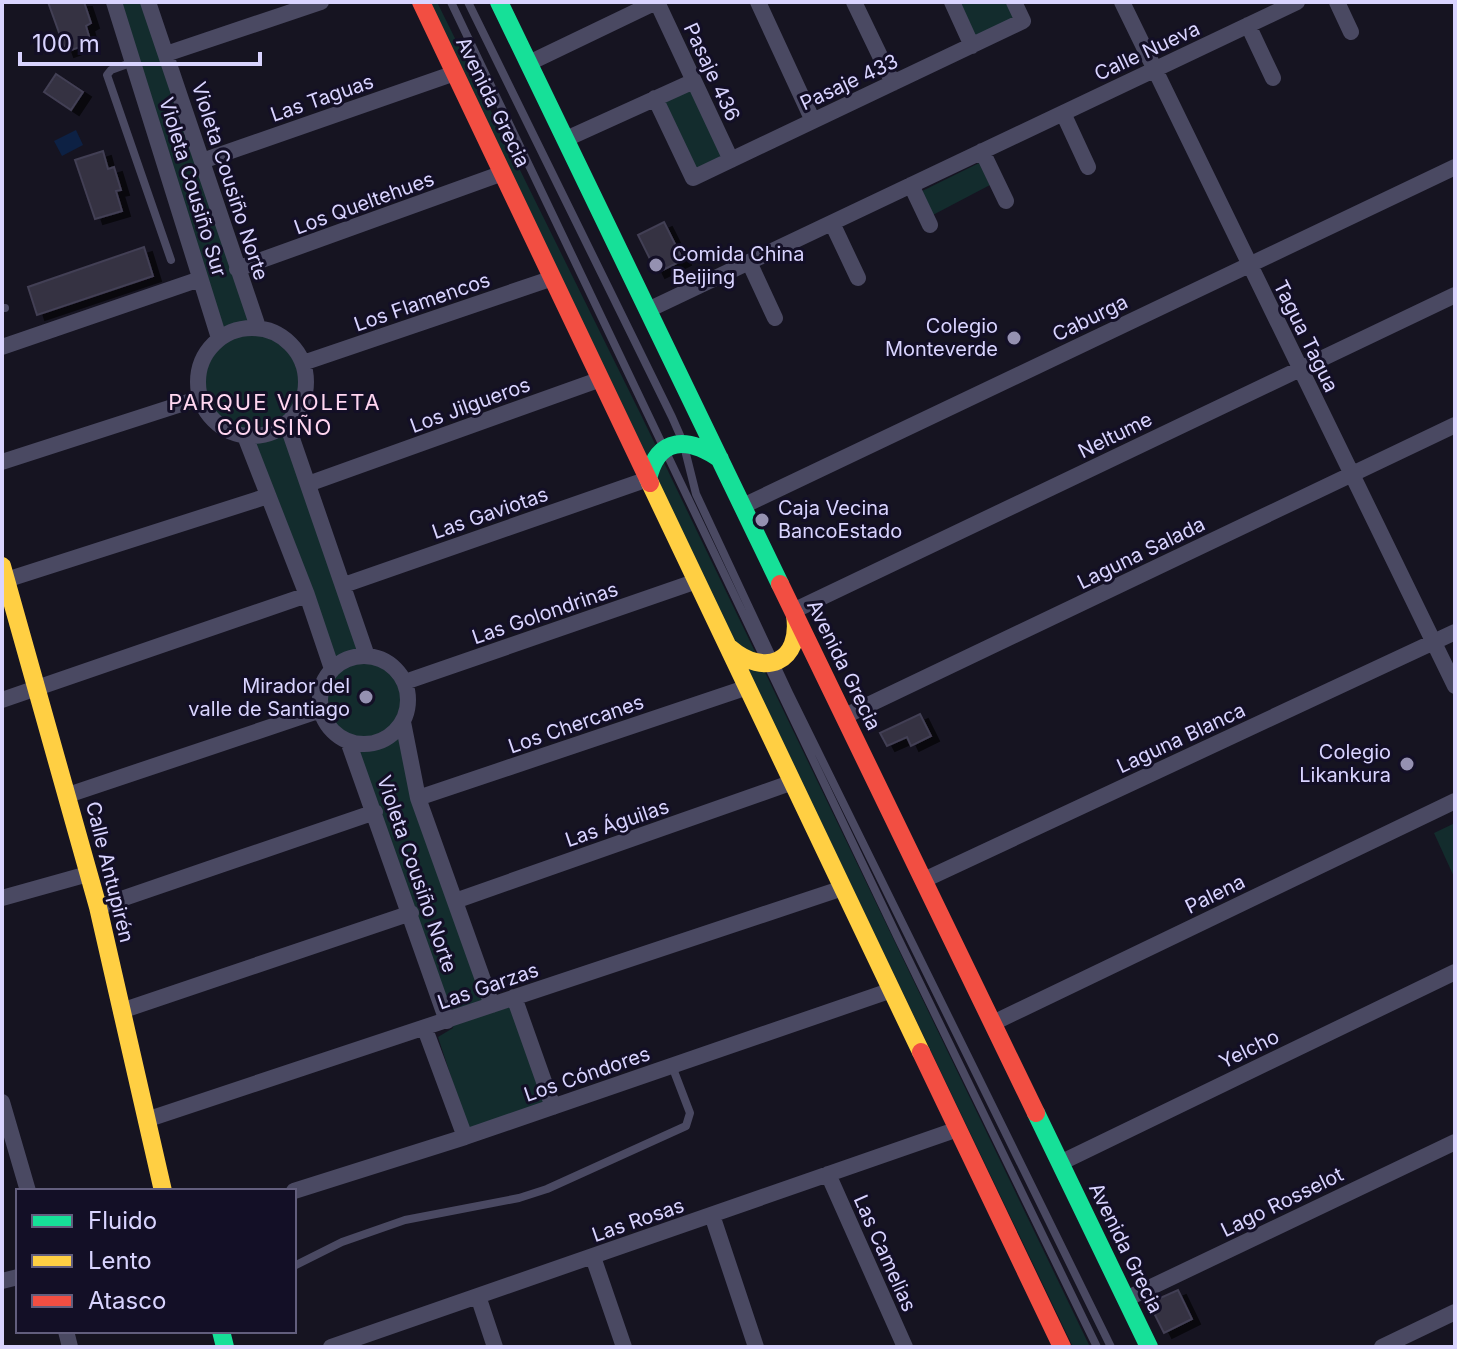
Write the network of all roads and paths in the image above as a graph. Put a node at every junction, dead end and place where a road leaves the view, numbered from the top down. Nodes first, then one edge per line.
1 (114, 2) edge
2 (148, 2) edge
3 (321, 2) edge
4 (421, 2) edge
5 (451, 2) edge
6 (468, 2) edge
7 (499, 2) edge
8 (656, 2) edge
9 (758, 2) edge
10 (854, 2) edge
11 (952, 2) edge
12 (1014, 2) edge
13 (1122, 2) edge
14 (1297, 2) edge
15 (1337, 2) edge
16 (1248, 25) junction
17 (1351, 32) dead end
18 (972, 46) junction
19 (166, 54) junction
20 (134, 61) junction
21 (529, 63) junction
22 (1154, 70) junction
23 (455, 73) junction
24 (1273, 78) dead end
25 (694, 81) junction
26 (893, 83) junction
27 (655, 98) junction
28 (1063, 113) junction
29 (813, 121) junction
30 (566, 139) junction
31 (982, 151) junction
32 (731, 160) junction
33 (202, 161) junction
34 (1088, 167) dead end
35 (1455, 167) edge
36 (503, 173) junction
37 (911, 185) junction
38 (1006, 201) dead end
39 (832, 223) junction
40 (930, 225) dead end
41 (171, 260) dead end
42 (749, 262) junction
43 (1249, 265) junction
44 (237, 269) junction
45 (553, 278) junction
46 (858, 278) dead end
47 (200, 279) junction
48 (1455, 295) edge
49 (648, 310) junction
50 (775, 318) dead end
51 (258, 327) junction
52 (219, 338) junction
53 (2, 347) edge
54 (303, 363) junction
55 (1300, 369) junction
56 (601, 379) junction
57 (200, 398) junction
58 (287, 424) junction
59 (1455, 425) edge
60 (245, 436) junction
61 (683, 442) junction
62 (665, 449) junction
63 (720, 459) junction
64 (2, 462) edge
65 (1352, 474) junction
66 (648, 479) junction
67 (308, 484) junction
68 (268, 496) junction
69 (743, 506) junction
70 (4, 573) edge
71 (697, 581) junction
72 (344, 585) junction
73 (307, 595) junction
74 (793, 611) junction
75 (1455, 632) edge
76 (724, 638) junction
77 (1433, 642) junction
78 (367, 656) junction
79 (772, 663) junction
80 (332, 669) junction
81 (405, 682) junction
82 (1455, 686) edge
83 (748, 687) junction
84 (38, 688) junction
85 (2, 700) edge
86 (321, 710) junction
87 (845, 716) junction
88 (403, 722) junction
89 (348, 741) junction
90 (793, 782) junction
91 (68, 795) junction
92 (418, 798) junction
93 (1455, 801) edge
94 (375, 812) junction
95 (88, 874) junction
96 (924, 880) junction
97 (843, 888) junction
98 (2, 898) edge
99 (455, 901) junction
100 (98, 907) junction
101 (411, 913) junction
102 (1455, 972) edge
103 (892, 990) junction
104 (514, 997) junction
105 (492, 1005) junction
106 (121, 1011) junction
107 (447, 1021) junction
108 (993, 1023) junction
109 (425, 1029) junction
110 (672, 1065) junction
111 (2, 1102) edge
112 (553, 1107) junction
113 (146, 1120) junction
114 (958, 1129) junction
115 (465, 1137) junction
116 (1455, 1142) edge
117 (9, 1149) edge
118 (1060, 1163) junction
119 (828, 1174) junction
120 (27, 1189) edge
121 (163, 1189) edge
122 (296, 1190) edge
123 (712, 1215) junction
124 (593, 1257) junction
125 (296, 1265) edge
126 (478, 1296) junction
127 (1126, 1299) junction
128 (1455, 1312) edge
129 (364, 1342) edge
130 (331, 1347) edge
131 (495, 1347) edge
132 (624, 1347) edge
133 (756, 1347) edge
134 (905, 1347) edge
135 (1062, 1347) edge
136 (1097, 1347) edge
137 (1111, 1347) edge
138 (1149, 1347) edge
139 (1382, 1347) edge

1 - 20 street, Violeta Cousiño Sur
2 - 19 street, Violeta Cousiño Norte
3 - 19 street
4 - 23 main road, Avenida Grecia
5 - 62 lane
6 - 61 lane
7 - 21 main road, Avenida Grecia
8 - 21 street
8 - 25 street, Pasaje 436
9 - 29 street
10 - 26 street
11 - 18 street
12 - 18 street, Pasaje 433
13 - 22 street, Tagua Tagua
14 - 16 street, Calle Nueva
15 - 17 street
16 - 22 street, Calle Nueva
16 - 24 street
18 - 26 street, Pasaje 433
19 - 33 street, Violeta Cousiño Norte
20 - 41 lane
20 - 47 street, Violeta Cousiño Sur
21 - 30 main road, Avenida Grecia
22 - 28 street, Calle Nueva
22 - 43 street, Tagua Tagua
23 - 33 street, Las Taguas
23 - 36 main road, Avenida Grecia
25 - 27 street
25 - 32 street, Pasaje 436
26 - 29 street, Pasaje 433
27 - 30 street
27 - 32 street, Pasaje 433
28 - 31 street, Calle Nueva
28 - 34 street
29 - 32 street, Pasaje 433
30 - 49 main road, Avenida Grecia
31 - 37 street, Calle Nueva
31 - 38 street
33 - 44 street, Violeta Cousiño Norte
35 - 43 street, Caburga
36 - 44 street, Los Queltehues
36 - 45 main road, Avenida Grecia
37 - 39 street, Calle Nueva
37 - 40 street
39 - 42 street, Calle Nueva
39 - 46 street
42 - 49 street, Calle Nueva
42 - 50 street
43 - 55 street, Tagua Tagua
43 - 69 street, Caburga
44 - 51 street, Violeta Cousiño Norte
45 - 54 street, Los Flamencos
45 - 56 main road, Avenida Grecia
47 - 52 street, Violeta Cousiño Sur
47 - 53 street
48 - 55 street, Neltume
49 - 63 main road, Avenida Grecia
51 - 52 street
51 - 54 street
52 - 57 street
54 - 58 street
55 - 65 street, Tagua Tagua
55 - 74 street, Neltume
56 - 66 main road, Avenida Grecia
56 - 67 street, Los Jilgueros
57 - 60 street
57 - 64 street
58 - 60 street
58 - 67 street
59 - 65 street, Laguna Salada
60 - 68 street
61 - 62 main road
61 - 63 main road
61 - 79 lane
62 - 66 main road
62 - 79 lane
63 - 69 main road, Avenida Grecia
65 - 77 street, Tagua Tagua
65 - 87 street, Laguna Salada
66 - 71 main road, Avenida Grecia
66 - 72 street, Las Gaviotas
67 - 72 street
68 - 70 street
68 - 73 street
69 - 74 main road, Avenida Grecia
70 - 84 main road, Calle Antupirén
71 - 76 main road, Avenida Grecia
71 - 81 street, Las Golondrinas
72 - 78 street
73 - 80 street
73 - 84 street
74 - 79 main road
74 - 87 main road, Avenida Grecia
75 - 77 street, Laguna Blanca
76 - 79 main road
76 - 83 main road, Avenida Grecia
77 - 82 street, Tagua Tagua
77 - 96 street, Laguna Blanca
78 - 80 street
78 - 81 street
79 - 136 lane
79 - 137 lane
80 - 86 street
81 - 88 street
83 - 90 main road, Avenida Grecia
83 - 92 street, Los Chercanes
84 - 85 street
84 - 91 main road, Calle Antupirén
86 - 89 street
86 - 91 street
87 - 96 main road, Avenida Grecia
88 - 89 street
88 - 92 street, Violeta Cousiño Norte
89 - 94 street, Violeta Cousiño Norte
90 - 97 main road, Avenida Grecia
90 - 99 street, Las Águilas
91 - 95 main road, Calle Antupirén
92 - 99 street, Violeta Cousiño Norte
93 - 108 street, Palena
94 - 100 street
94 - 101 street, Violeta Cousiño Norte
95 - 98 street
95 - 100 main road, Calle Antupirén
96 - 108 main road, Avenida Grecia
97 - 103 main road, Avenida Grecia
97 - 104 street, Las Garzas
99 - 105 street, Violeta Cousiño Norte
100 - 106 main road, Calle Antupirén
101 - 106 street
101 - 107 street, Violeta Cousiño Norte
102 - 118 street, Yelcho
103 - 110 street, Los Cóndores
103 - 114 main road, Avenida Grecia
104 - 105 street, Las Garzas
104 - 112 street
105 - 107 street, Las Garzas
106 - 113 main road, Calle Antupirén
107 - 109 street, Las Garzas
108 - 118 main road, Avenida Grecia
109 - 113 street, Las Garzas
109 - 115 street
110 - 112 street, Los Cóndores
110 - 125 lane
111 - 117 street
112 - 115 street, Los Cóndores
113 - 121 main road, Calle Antupirén
114 - 119 street, Las Rosas
114 - 135 main road, Avenida Grecia
115 - 122 street, Los Cóndores
116 - 127 street, Lago Rosselot
117 - 120 street
118 - 127 main road, Avenida Grecia
119 - 123 street, Las Rosas
119 - 134 street, Las Camelias
123 - 124 street, Las Rosas
123 - 133 street
124 - 126 street, Las Rosas
124 - 132 street
126 - 129 street, Las Rosas
126 - 131 street
127 - 138 main road, Avenida Grecia
128 - 139 street
129 - 130 street, Las Rosas

